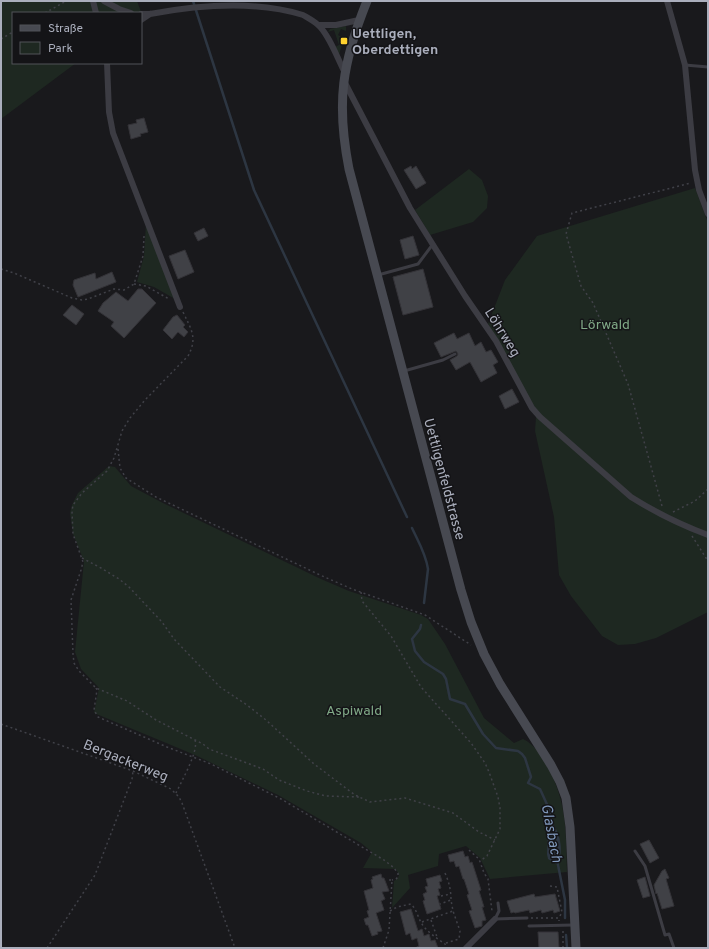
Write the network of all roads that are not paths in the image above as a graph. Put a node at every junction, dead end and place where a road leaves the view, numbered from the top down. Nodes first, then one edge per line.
1 (93, 1) edge
2 (104, 1) edge
3 (367, 1) edge
4 (667, 1) edge
5 (96, 12) edge
6 (128, 12) edge
7 (142, 14) edge
8 (150, 14) junction
9 (142, 19) edge
10 (359, 20) junction
11 (319, 25) junction
12 (107, 64) edge
13 (685, 66) junction
14 (708, 67) edge
15 (344, 76) junction
16 (708, 214) edge
17 (433, 244) junction
18 (376, 276) junction
19 (180, 306) road end
20 (455, 354) dead end
21 (402, 371) junction
22 (708, 535) edge
23 (634, 850) dead end
24 (498, 903) dead end
25 (527, 918) road end
26 (494, 920) junction
27 (574, 925) junction
28 (529, 926) dead end
29 (466, 948) edge
30 (576, 948) edge
31 (674, 948) edge

1 - 5 street
2 - 6 street
3 - 10 main road, Uettligenfeldstrasse
4 - 13 street
7 - 8 street
8 - 9 street
8 - 11 street
10 - 11 street
10 - 15 main road, Uettligenfeldstrasse
11 - 15 street, Löhrweg
12 - 19 street
13 - 14 lane
13 - 16 street
15 - 17 street, Löhrweg
15 - 18 main road, Uettligenfeldstrasse
17 - 18 lane
17 - 22 street, Löhrweg
18 - 21 main road, Uettligenfeldstrasse
20 - 21 lane
21 - 27 main road, Uettligenfeldstrasse
23 - 31 lane
24 - 26 lane
25 - 26 lane
26 - 29 street
27 - 28 lane
27 - 30 main road, Uettligenfeldstrasse

